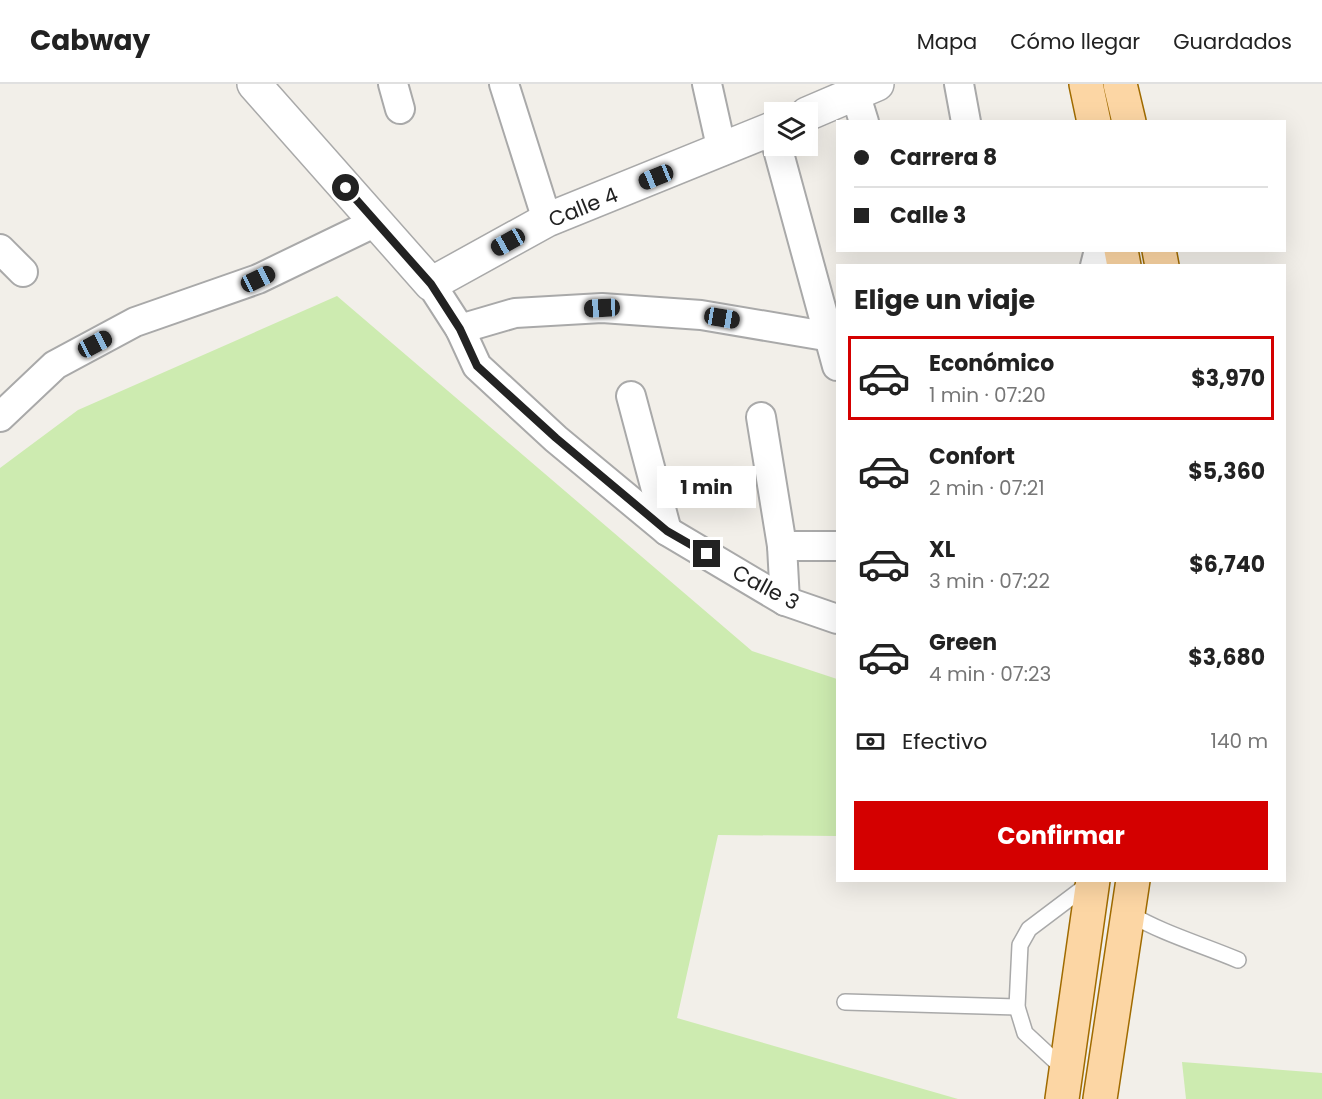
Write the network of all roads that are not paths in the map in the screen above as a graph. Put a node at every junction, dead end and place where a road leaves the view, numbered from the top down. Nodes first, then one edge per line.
1 (254, 84) edge
2 (707, 84) edge
3 (959, 84) edge
4 (1086, 84) edge
5 (1120, 84) edge
6 (508, 86) edge
7 (865, 100) edge
8 (818, 111) edge
9 (966, 120) edge
10 (1094, 120) edge
11 (1129, 120) edge
12 (764, 137) edge
13 (722, 151) junction
14 (780, 156) edge
15 (547, 220) junction
16 (376, 222) junction
17 (0, 249) edge
18 (23, 272) dead end
19 (431, 284) junction
20 (460, 329) junction
21 (834, 338) edge
22 (836, 357) edge
23 (631, 396) dead end
24 (0, 417) edge
25 (761, 417) dead end
26 (667, 531) junction
27 (783, 546) junction
28 (836, 546) edge
29 (785, 601) junction
30 (836, 619) edge
31 (1092, 882) edge
32 (1093, 882) edge
33 (1133, 882) edge
34 (1128, 913) junction
35 (1238, 960) dead end
36 (845, 1002) dead end
37 (1017, 1007) junction
38 (1064, 1085) edge
39 (1100, 1099) edge

1 - 16 street
2 - 13 street
3 - 9 street
4 - 10 main road
5 - 11 main road
6 - 15 street
7 - 8 street
12 - 13 street, Calle 4
13 - 15 street, Calle 4
14 - 21 street
15 - 19 street, Calle 4
16 - 19 street
16 - 24 street
17 - 18 street
19 - 20 street
20 - 21 street
20 - 26 street, Calle 3
21 - 22 street
23 - 26 street
25 - 27 street
26 - 29 street, Calle 3
27 - 28 street
27 - 29 street
29 - 30 street, Calle 3
31 - 37 lane
32 - 38 main road
33 - 34 main road
34 - 35 lane
34 - 39 main road
36 - 37 lane
37 - 38 lane

